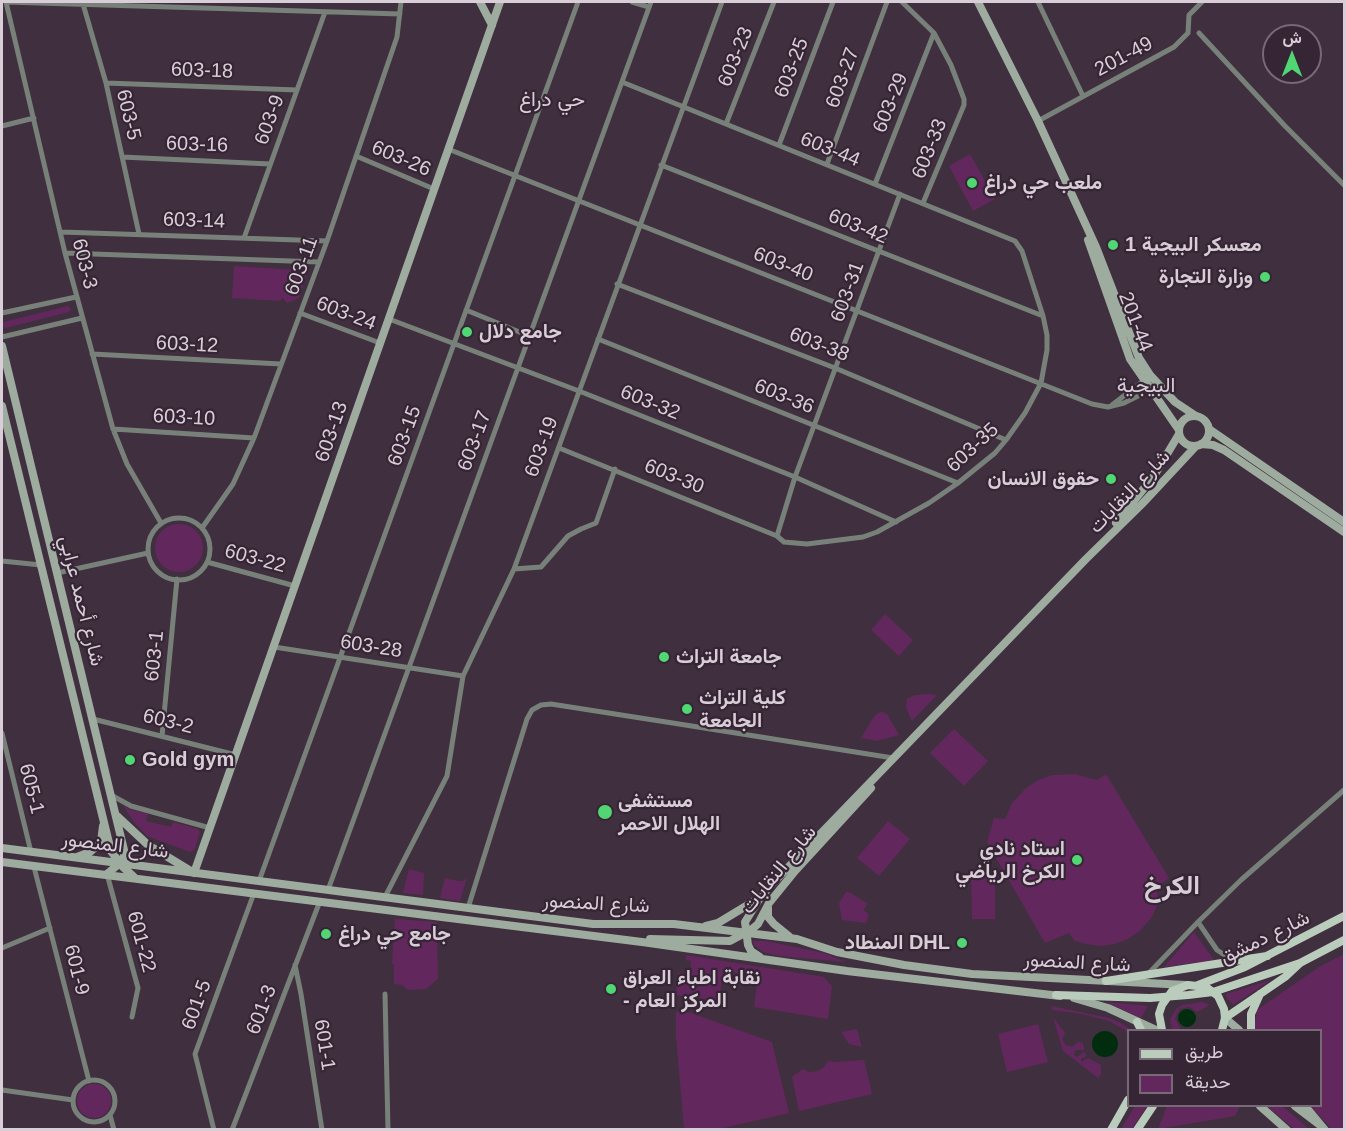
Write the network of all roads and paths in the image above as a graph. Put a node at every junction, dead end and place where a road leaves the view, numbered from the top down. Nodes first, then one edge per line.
1 (6, 2) edge
2 (400, 2) edge
3 (480, 2) edge
4 (500, 2) edge
5 (578, 2) edge
6 (632, 2) edge
7 (722, 2) edge
8 (774, 2) edge
9 (833, 2) edge
10 (887, 2) edge
11 (902, 2) edge
12 (978, 2) edge
13 (1038, 2) edge
14 (1202, 2) edge
15 (83, 4) junction
16 (650, 4) edge
17 (199, 5) edge
18 (325, 12) junction
19 (400, 14) junction
20 (492, 25) junction
21 (934, 33) junction
22 (1199, 33) dead end
23 (622, 82) junction
24 (105, 83) junction
25 (297, 90) junction
26 (1083, 96) junction
27 (682, 106) junction
28 (34, 117) junction
29 (1038, 121) junction
30 (726, 124) junction
31 (2, 126) edge
32 (779, 145) junction
33 (448, 149) junction
34 (356, 156) junction
35 (122, 157) junction
36 (270, 164) junction
37 (826, 164) junction
38 (661, 165) junction
39 (515, 175) junction
40 (875, 184) junction
41 (1344, 185) edge
42 (434, 189) junction
43 (900, 194) junction
44 (579, 200) junction
45 (923, 203) junction
46 (639, 224) junction
47 (61, 232) junction
48 (138, 234) junction
49 (244, 238) junction
50 (327, 241) junction
51 (879, 251) junction
52 (1022, 251) joint
53 (65, 252) junction
54 (319, 262) junction
55 (617, 285) junction
56 (76, 297) junction
57 (466, 310) junction
58 (857, 310) junction
59 (2, 313) edge
60 (300, 313) junction
61 (1043, 316) junction
62 (82, 318) junction
63 (388, 319) junction
64 (529, 336) junction
65 (2, 337) edge
66 (598, 339) junction
67 (380, 344) junction
68 (454, 344) junction
69 (2, 346) edge
70 (92, 354) junction
71 (281, 364) junction
72 (518, 368) junction
73 (836, 368) junction
74 (1150, 381) junction
75 (1041, 383) junction
76 (579, 391) junction
77 (2, 406) edge
78 (1196, 416) junction
79 (814, 425) junction
80 (113, 429) junction
81 (1209, 429) junction
82 (1179, 432) junction
83 (254, 438) junction
84 (1006, 440) junction
85 (1199, 445) junction
86 (559, 447) junction
87 (615, 469) junction
88 (795, 477) junction
89 (958, 483) junction
90 (1334, 520) junction
91 (896, 522) junction
92 (1344, 522) edge
93 (161, 523) junction
94 (202, 528) junction
95 (1344, 532) edge
96 (777, 536) junction
97 (148, 553) junction
98 (1086, 559) junction
99 (2, 561) edge
100 (207, 562) junction
101 (41, 565) junction
102 (514, 568) junction
103 (57, 573) junction
104 (177, 579) junction
105 (295, 586) junction
106 (273, 647) junction
107 (340, 657) junction
108 (408, 668) junction
109 (463, 676) junction
110 (93, 719) junction
111 (2, 733) edge
112 (162, 736) junction
113 (236, 755) junction
114 (893, 758) junction
115 (1344, 790) edge
116 (111, 795) junction
117 (117, 816) junction
118 (103, 819) junction
119 (210, 828) junction
120 (2, 848) edge
121 (31, 852) junction
122 (76, 857) junction
123 (2, 862) edge
124 (120, 863) junction
125 (34, 867) junction
126 (194, 873) junction
127 (107, 874) junction
128 (135, 878) junction
129 (259, 881) junction
130 (328, 890) junction
131 (255, 893) junction
132 (385, 897) junction
133 (760, 898) junction
134 (320, 901) junction
135 (769, 903) junction
136 (468, 908) junction
137 (1344, 916) edge
138 (1197, 922) junction
139 (700, 927) junction
140 (50, 928) junction
141 (745, 933) junction
142 (617, 939) junction
143 (797, 939) junction
144 (1344, 940) edge
145 (2, 948) edge
146 (1267, 956) junction
147 (771, 961) junction
148 (1236, 962) junction
149 (1300, 963) junction
150 (294, 965) junction
151 (1147, 975) junction
152 (1106, 981) junction
153 (1188, 985) junction
154 (1198, 985) junction
155 (1213, 992) junction
156 (1261, 993) junction
157 (385, 994) dead end
158 (1056, 995) junction
159 (1166, 997) junction
160 (132, 1017) dead end
161 (1226, 1017) junction
162 (1139, 1026) edge
163 (1162, 1029) edge
164 (1222, 1029) edge
165 (1238, 1029) edge
166 (1251, 1029) edge
167 (89, 1081) junction
168 (2, 1090) edge
169 (73, 1100) junction
170 (1127, 1102) edge
171 (1152, 1107) edge
172 (1261, 1107) edge
173 (1296, 1107) edge
174 (1306, 1107) edge
175 (110, 1115) junction
176 (94, 1122) junction
177 (1323, 1127) edge
178 (92, 1130) edge
179 (114, 1130) edge
180 (214, 1130) edge
181 (232, 1130) edge
182 (322, 1130) edge
183 (388, 1130) edge
184 (1111, 1130) edge
185 (1137, 1130) edge
186 (1287, 1130) edge

1 - 15 street
1 - 28 street, 603-3
2 - 19 street, 603-11
3 - 20 main road
4 - 20 main road, 603-13
5 - 39 street, 603-15
6 - 16 street
7 - 27 street, 603-19
8 - 30 street, 603-23
9 - 32 street, 603-25
10 - 37 street, 603-27
11 - 21 street
12 - 29 main road, 201-44
13 - 26 street
14 - 26 street, 201-49
15 - 17 street
15 - 24 street, 603-5
16 - 23 street, 603-17
17 - 18 street
18 - 19 street
18 - 25 street, 603-9
19 - 34 street, 603-11
20 - 33 main road, 603-13
21 - 40 street, 603-29
21 - 45 street, 603-33
22 - 41 street
23 - 27 street, 603-44
23 - 44 street, 603-17
24 - 25 street, 603-18
24 - 35 street, 603-5
25 - 36 street, 603-9
26 - 29 street, 201-49
27 - 30 street, 603-44
27 - 38 street, 603-19
28 - 31 street
28 - 47 street, 603-3
29 - 74 main road, 201-44
30 - 32 street, 603-44
32 - 37 street, 603-44
33 - 39 street, 603-40
33 - 42 main road, 603-13
34 - 42 street, 603-26
34 - 50 street, 603-11
35 - 36 street, 603-16
35 - 48 street, 603-5
36 - 49 street, 603-9
37 - 40 street, 603-44
38 - 46 street, 603-19
38 - 51 street, 603-42
39 - 44 street, 603-40
39 - 57 street, 603-15
40 - 43 street, 603-44
42 - 63 main road, 603-13
43 - 45 street, 603-44
43 - 51 street, 603-31
44 - 46 street, 603-40
44 - 64 street, 603-17
45 - 52 street, 603-44
46 - 55 street, 603-19
46 - 58 street, 603-40
47 - 48 street, 603-14
47 - 53 street, 603-3
48 - 49 street, 603-14
49 - 50 street, 603-14
50 - 54 street, 603-11
51 - 58 street, 603-31
51 - 61 street, 603-42
52 - 61 street, 603-35
53 - 54 street, 603-14
53 - 56 street, 603-3
54 - 60 street, 603-11
55 - 66 street, 603-19
55 - 73 street, 603-38
56 - 59 street
56 - 62 street, 603-3
57 - 64 street
57 - 68 street, 603-15
58 - 73 street, 603-31
58 - 75 street, 603-40
60 - 67 street, 603-24
60 - 71 street, 603-11
61 - 75 street, 603-35
62 - 65 street
62 - 70 street, 603-3
63 - 67 main road, 603-13
63 - 68 street, 603-32
64 - 72 street, 603-17
66 - 76 street, 603-19
66 - 79 street, 603-36
67 - 105 main road, 603-13
68 - 72 street, 603-32
68 - 107 street, 603-15
69 - 103 main road, شارع أحمد عرابي
70 - 71 street, 603-12
70 - 80 street, 603-3
71 - 83 street, 603-11
72 - 76 street, 603-32
72 - 108 street, 603-17
73 - 79 street, 603-31
73 - 84 street, 603-38
74 - 75 street, 603-40
74 - 78 main road, 201-44
74 - 82 main road, 201-44
75 - 84 street, 603-35
76 - 86 street, 603-19
76 - 88 street, 603-32
77 - 101 main road, شارع أحمد عرابي
78 - 81 main road
78 - 82 main road
79 - 88 street, 603-31
79 - 89 street, 603-36
80 - 83 street, 603-10
80 - 93 street, 603-3
81 - 85 main road
81 - 90 main road
82 - 85 main road
82 - 98 main road, شارع النقابات
83 - 94 street, 603-11
84 - 89 street, 603-35
85 - 90 main road
85 - 98 main road, شارع النقابات
86 - 87 street, 603-30
86 - 102 street, 603-19
87 - 96 street, 603-30
87 - 102 street
88 - 91 street, 603-32
88 - 96 street, 603-31
89 - 91 street, 603-35
90 - 92 main road
90 - 95 main road
91 - 96 street, 603-35
93 - 94 street
93 - 97 street
94 - 100 street
97 - 103 street
97 - 104 street
98 - 114 main road, شارع النقابات
99 - 101 street
100 - 104 street
100 - 105 street, 603-22
101 - 118 main road, شارع أحمد عرابي
102 - 109 street, 603-19
103 - 110 main road, شارع أحمد عرابي
104 - 112 street, 603-1
105 - 106 main road, 603-13
106 - 107 street, 603-28
106 - 113 main road, 603-13
107 - 108 street, 603-28
107 - 129 street, 603-15
108 - 109 street, 603-28
108 - 130 street, 603-17
109 - 132 street, 603-19
110 - 112 street, 603-2
110 - 116 main road, شارع أحمد عرابي
111 - 121 street, 605-1
112 - 113 street, 603-2
113 - 119 main road, 603-13
114 - 133 main road, شارع النقابات
114 - 135 main road, شارع النقابات
114 - 136 street
115 - 138 street
116 - 117 main road, شارع أحمد عرابي
116 - 119 street
117 - 124 main road, شارع أحمد عرابي
117 - 126 main road
118 - 122 main road
118 - 124 main road, شارع أحمد عرابي
119 - 126 main road, 603-13
120 - 121 main road, شارع المنصور
121 - 122 main road, شارع المنصور
122 - 124 main road, شارع المنصور
123 - 125 main road, شارع المنصور
124 - 126 main road, شارع المنصور
124 - 127 main road
124 - 128 main road, شارع أحمد عرابي
125 - 127 main road, شارع المنصور
125 - 140 street, 601-9
126 - 129 main road, شارع المنصور
127 - 128 main road, شارع المنصور
127 - 160 street, 601-22
128 - 131 main road, شارع المنصور
129 - 130 main road, شارع المنصور
130 - 132 main road, شارع المنصور
131 - 134 main road, شارع المنصور
131 - 180 street, 601-5
132 - 136 main road, شارع المنصور
133 - 139 main road
133 - 141 main road, شارع النقابات
134 - 142 main road, شارع المنصور
134 - 150 street, 601-3
135 - 141 main road, شارع النقابات
135 - 143 main road
136 - 139 main road, شارع المنصور
137 - 146 main road, شارع دمشق
138 - 148 street
138 - 151 street
139 - 141 main road, شارع المنصور
140 - 145 street
140 - 167 street, 601-9
141 - 142 main road
141 - 143 main road, شارع المنصور
141 - 147 main road
142 - 147 main road, شارع المنصور
143 - 152 main road, شارع المنصور
144 - 149 main road, شارع دمشق
146 - 148 main road
146 - 154 main road, شارع دمشق
147 - 158 main road, شارع المنصور
148 - 151 main road
149 - 155 main road
149 - 156 main road, شارع دمشق
150 - 181 street, 601-3
150 - 182 street, 601-1
151 - 152 main road
152 - 153 main road, شارع المنصور
153 - 154 main road
153 - 159 main road
154 - 155 main road
155 - 159 main road
155 - 161 main road
156 - 161 main road, شارع دمشق
156 - 166 main road
157 - 183 street
158 - 159 main road
158 - 162 main road, شارع المنصور
159 - 163 main road
161 - 164 main road
161 - 165 main road
167 - 169 street
167 - 175 street
168 - 169 street
169 - 176 street
170 - 184 main road
171 - 185 main road
172 - 186 main road
173 - 177 main road
174 - 177 main road
175 - 176 street
175 - 179 street
176 - 178 street

